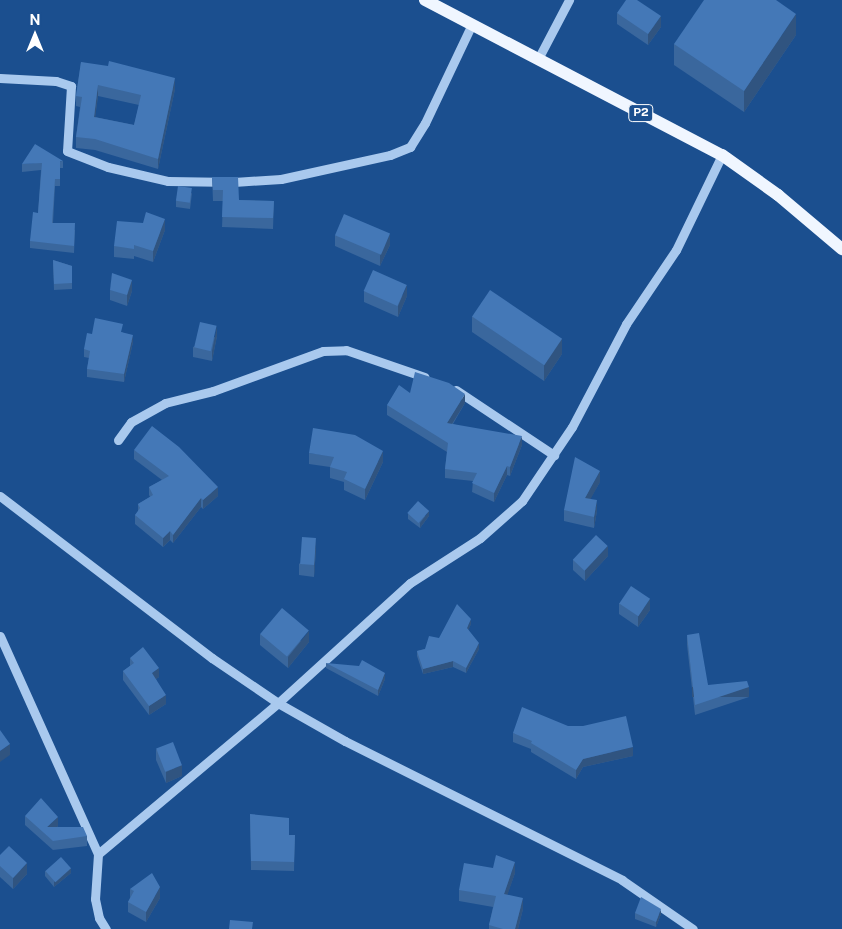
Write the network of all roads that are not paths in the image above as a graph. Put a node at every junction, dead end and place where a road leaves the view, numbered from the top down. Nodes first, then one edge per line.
1 (425, 0) edge
2 (568, 0) edge
3 (472, 24) junction
4 (538, 59) junction
5 (0, 78) edge
6 (722, 155) junction
7 (842, 249) edge
8 (434, 380) edge
9 (443, 384) edge
10 (118, 440) dead end
11 (554, 455) junction
12 (0, 496) edge
13 (0, 636) edge
14 (278, 703) junction
15 (98, 854) junction
16 (106, 929) edge
17 (693, 929) edge

1 - 3 main road, P2
2 - 4 street
3 - 4 main road, P2
3 - 5 street
4 - 6 main road, P2
6 - 7 main road, P2
6 - 11 street
8 - 10 street
9 - 11 street
11 - 14 street
12 - 14 street
13 - 15 street
14 - 15 street
14 - 17 street
15 - 16 street

